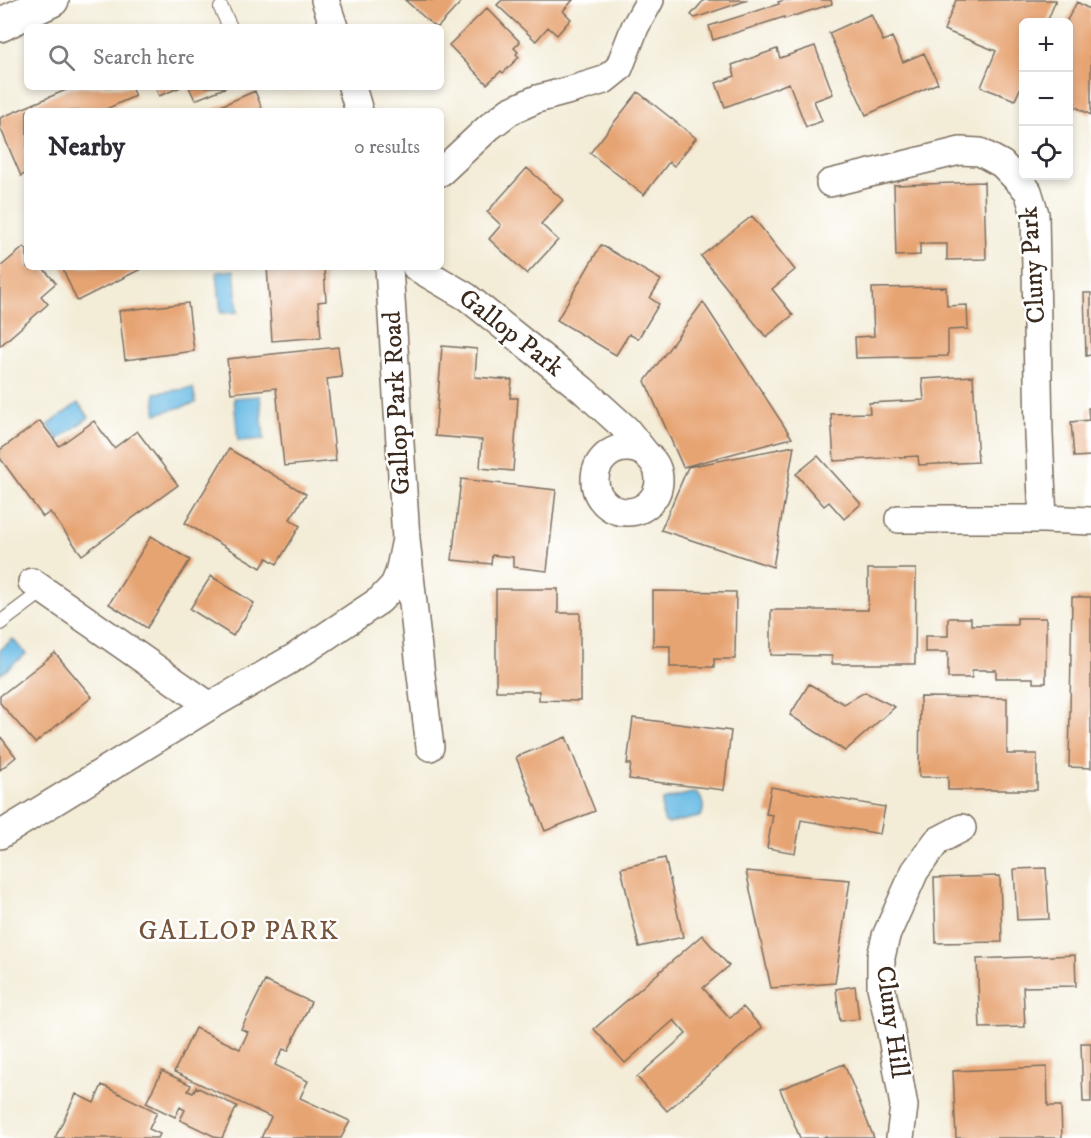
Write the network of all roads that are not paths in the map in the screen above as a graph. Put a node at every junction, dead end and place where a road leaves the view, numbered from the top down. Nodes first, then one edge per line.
1 (325, 0) edge
2 (650, 0) edge
3 (50, 2) edge
4 (221, 8) dead end
5 (229, 24) edge
6 (333, 24) edge
7 (0, 25) edge
8 (353, 90) edge
9 (358, 108) edge
10 (444, 169) edge
11 (830, 183) dead end
12 (389, 270) edge
13 (421, 270) edge
14 (600, 406) junction
15 (646, 454) junction
16 (600, 461) junction
17 (899, 519) dead end
18 (1043, 519) junction
19 (1091, 521) edge
20 (406, 539) junction
21 (38, 586) joint
22 (0, 623) edge
23 (210, 706) junction
24 (430, 747) dead end
25 (962, 828) dead end
26 (0, 836) edge
27 (900, 1138) edge

1 - 6 street
2 - 10 street
3 - 7 highway
4 - 5 lane
8 - 9 street
11 - 18 street, Cluny Park
12 - 20 street, Gallop Park Road
13 - 14 street, Gallop Park
14 - 15 street, Gallop Park
14 - 16 street, Gallop Park
15 - 16 street
15 - 16 street, Gallop Park
17 - 18 street
18 - 19 street
20 - 23 street, Gallop Park Road
20 - 24 street, Gallop Park Road
21 - 22 lane
21 - 23 street
23 - 26 street, Gallop Park Road
25 - 27 street, Cluny Hill

